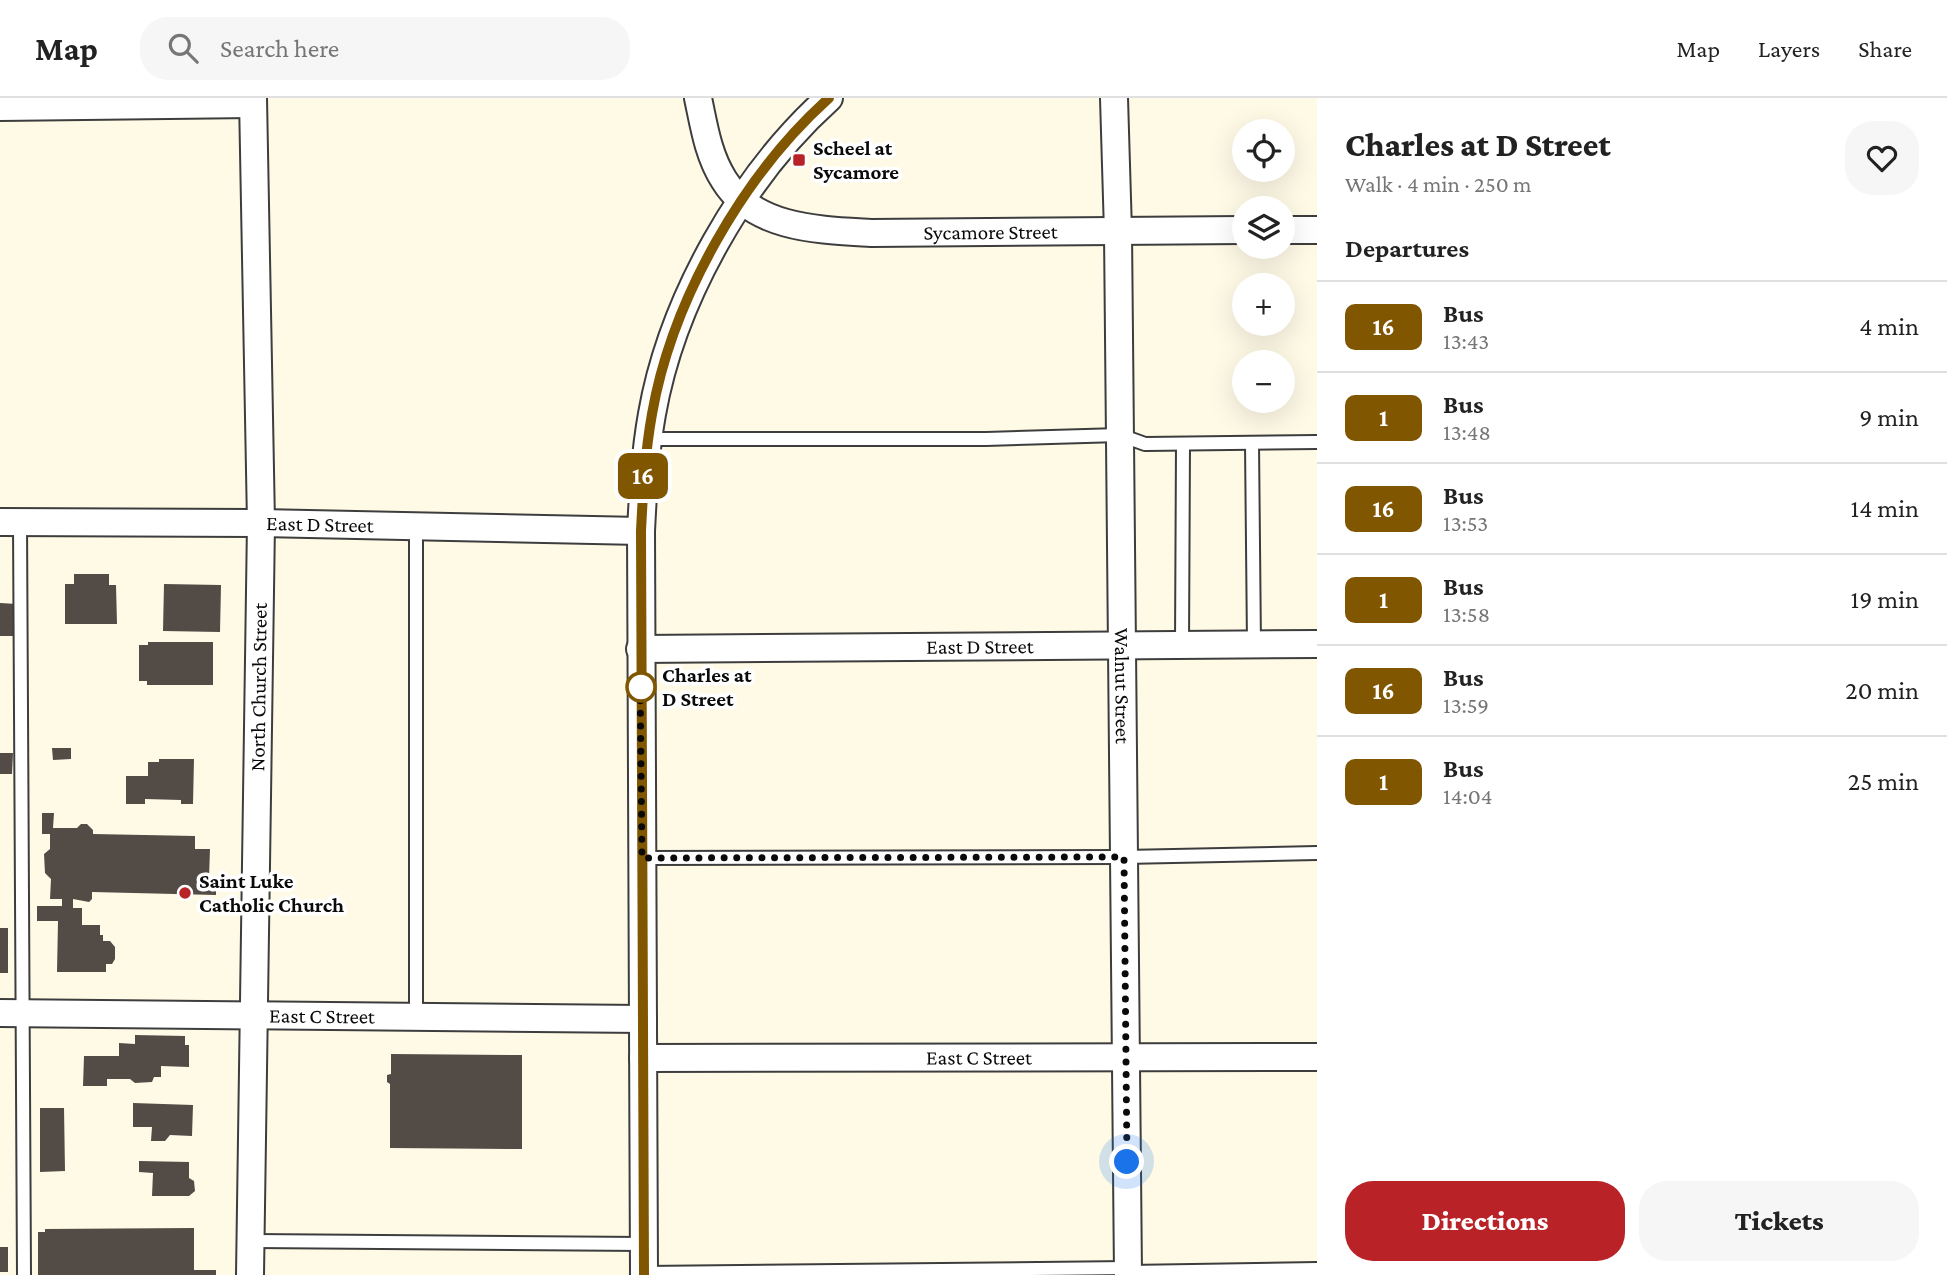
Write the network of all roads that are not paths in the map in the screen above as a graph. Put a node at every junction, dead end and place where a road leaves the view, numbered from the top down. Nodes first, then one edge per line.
1 (698, 98) edge
2 (829, 98) edge
3 (1114, 98) edge
4 (253, 101) edge
5 (0, 107) edge
6 (742, 201) junction
7 (1232, 230) edge
8 (1295, 230) edge
9 (1317, 230) edge
10 (1118, 232) junction
11 (1120, 435) junction
12 (648, 439) junction
13 (1317, 442) edge
14 (1252, 443) junction
15 (1183, 444) junction
16 (10, 522) edge
17 (261, 523) junction
18 (416, 526) junction
19 (641, 531) junction
20 (1317, 644) edge
21 (1254, 645) junction
22 (1122, 646) junction
23 (1182, 646) junction
24 (640, 649) junction
25 (1317, 853) edge
26 (1124, 857) junction
27 (642, 858) junction
28 (12, 1013) edge
29 (253, 1016) junction
30 (416, 1017) junction
31 (643, 1019) junction
32 (1127, 1056) junction
33 (1317, 1056) edge
34 (643, 1058) junction
35 (250, 1241) junction
36 (644, 1244) junction
37 (1317, 1269) edge
38 (1128, 1272) edge
39 (644, 1274) edge
40 (24, 1275) edge
41 (250, 1275) edge

1 - 6 street
2 - 6 street
3 - 10 street, Walnut Street
4 - 5 street
4 - 17 street, North Church Street
6 - 10 street, Sycamore Street
6 - 12 street
7 - 10 street, Sycamore Street
8 - 9 street
10 - 11 street, Walnut Street
11 - 12 lane
11 - 15 lane
11 - 22 street, Walnut Street
12 - 19 street
13 - 14 lane
14 - 15 lane
14 - 21 lane
15 - 23 lane
16 - 17 street, East D Street
16 - 28 lane
17 - 18 street, East D Street
17 - 29 street, North Church Street
18 - 19 street, East D Street
18 - 30 lane
19 - 24 street
20 - 21 street, East D Street
21 - 23 street, East D Street
22 - 23 street, East D Street
22 - 24 street, East D Street
22 - 26 street, Walnut Street
24 - 27 street
25 - 26 lane
26 - 27 lane
26 - 32 street, Walnut Street
27 - 31 street
28 - 29 street, East C Street
28 - 40 lane
29 - 30 street, East C Street
29 - 35 street, North Church Street
30 - 31 street, East C Street
31 - 34 street
32 - 33 street, East C Street
32 - 34 street, East C Street
32 - 38 street, Walnut Street
34 - 36 street
35 - 36 lane
35 - 41 street, North Church Street
36 - 39 street
37 - 38 lane
38 - 39 lane

